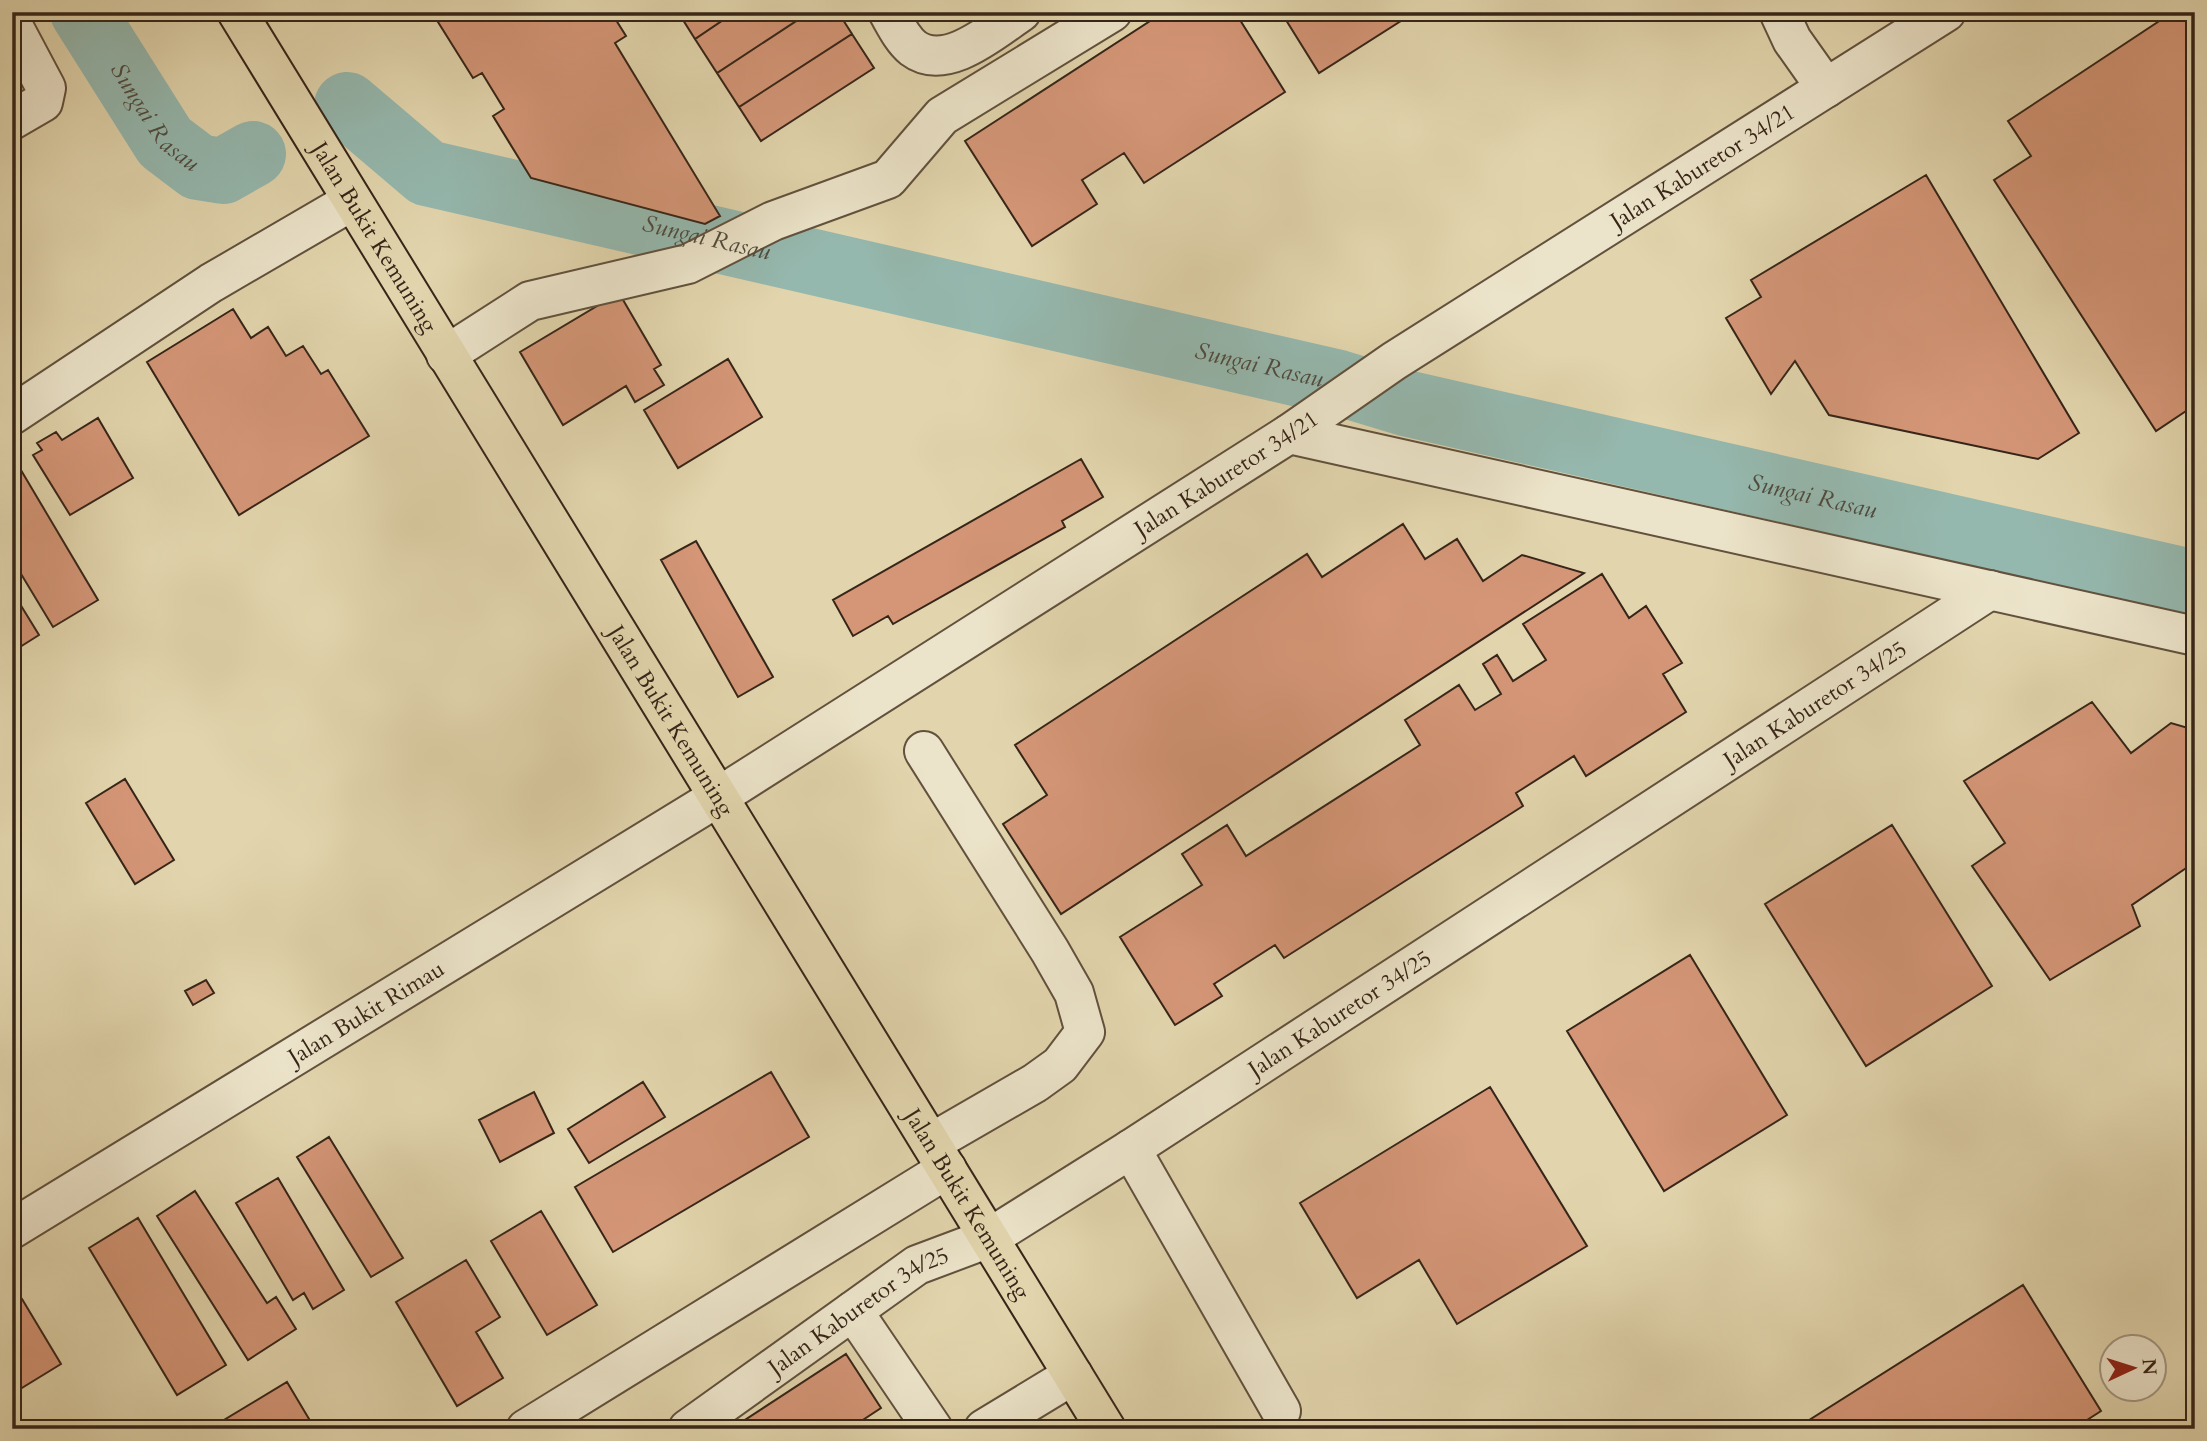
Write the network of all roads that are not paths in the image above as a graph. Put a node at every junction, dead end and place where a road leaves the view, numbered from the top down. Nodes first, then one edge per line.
1 (237, 12) edge
2 (888, 12) edge
3 (1021, 12) edge
4 (1112, 12) edge
5 (1779, 12) edge
6 (1946, 12) edge
7 (12, 24) edge
8 (1826, 88) junction
9 (12, 120) edge
10 (352, 201) junction
11 (446, 355) junction
12 (12, 415) edge
13 (1289, 434) junction
14 (1990, 590) junction
15 (2195, 636) edge
16 (924, 751) dead end
17 (718, 797) junction
18 (1131, 1149) junction
19 (939, 1156) junction
20 (12, 1229) edge
21 (989, 1238) junction
22 (853, 1311) junction
23 (1073, 1375) junction
24 (1281, 1411) dead end
25 (526, 1429) edge
26 (688, 1429) edge
27 (933, 1429) edge
28 (984, 1429) edge
29 (1107, 1429) edge

1 - 10 main road, Jalan Bukit Kemuning
2 - 3 street
4 - 11 street
5 - 8 street
6 - 8 street, Jalan Kaburetor 34/21
7 - 9 street
8 - 13 street, Jalan Kaburetor 34/21
10 - 11 main road, Jalan Bukit Kemuning
10 - 12 street
11 - 17 main road, Jalan Bukit Kemuning
13 - 14 street
13 - 17 street, Jalan Kaburetor 34/21
14 - 15 street
14 - 18 street, Jalan Kaburetor 34/25
16 - 19 street
17 - 19 main road, Jalan Bukit Kemuning
17 - 20 street, Jalan Bukit Rimau
18 - 21 street, Jalan Kaburetor 34/25
18 - 24 street
19 - 21 main road, Jalan Bukit Kemuning
19 - 25 street
21 - 22 street, Jalan Kaburetor 34/25
21 - 23 main road, Jalan Bukit Kemuning
22 - 26 street, Jalan Kaburetor 34/25
22 - 27 street
23 - 28 street
23 - 29 main road, Jalan Bukit Kemuning

